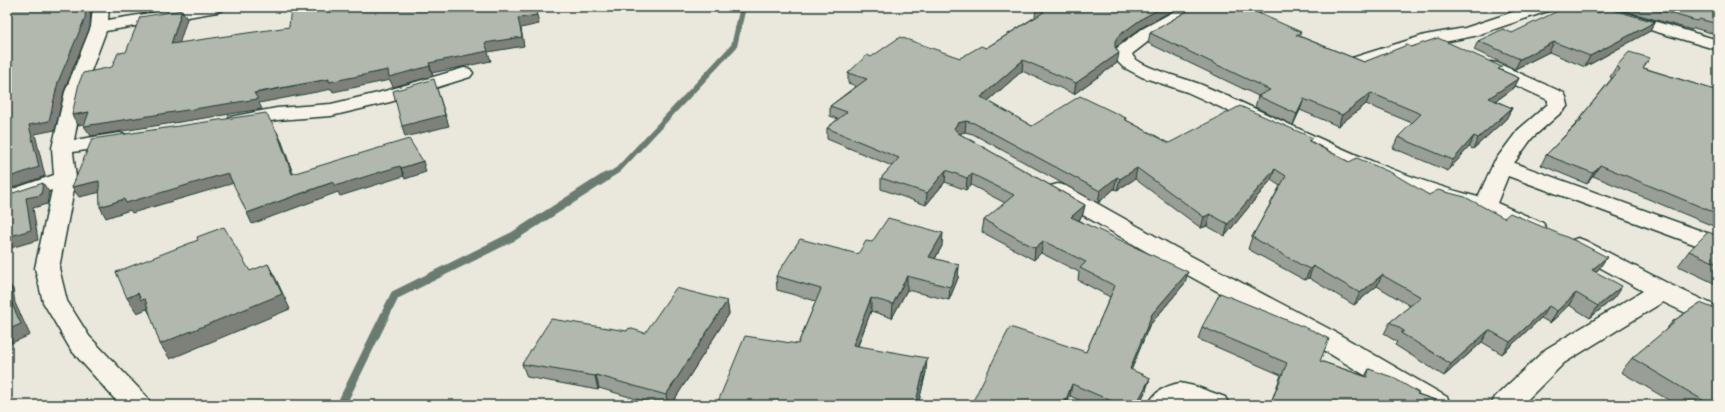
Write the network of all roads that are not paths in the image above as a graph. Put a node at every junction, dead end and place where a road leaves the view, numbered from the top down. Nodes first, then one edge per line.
1 (217, 7) edge
2 (1194, 7) edge
3 (1545, 7) edge
4 (1580, 7) edge
5 (100, 17) edge
6 (1431, 39) junction
7 (1718, 45) edge
8 (1358, 62) edge
9 (464, 74) dead end
10 (222, 124) edge
11 (138, 136) edge
12 (62, 148) junction
13 (1501, 166) junction
14 (65, 178) junction
15 (1039, 181) edge
16 (7, 198) edge
17 (1485, 206) junction
18 (1718, 245) edge
19 (1662, 291) junction
20 (1718, 318) edge
21 (137, 405) edge
22 (1162, 405) edge
23 (1215, 405) edge
24 (1437, 405) edge
25 (1506, 405) edge

1 - 5 street
2 - 17 street
3 - 6 street
4 - 7 street
5 - 12 street
6 - 8 street
6 - 13 street
9 - 10 street
11 - 12 street
12 - 14 street
13 - 17 street
13 - 18 street
14 - 16 street
14 - 21 street
15 - 24 street
17 - 19 street
19 - 20 street
19 - 25 street
22 - 23 street

